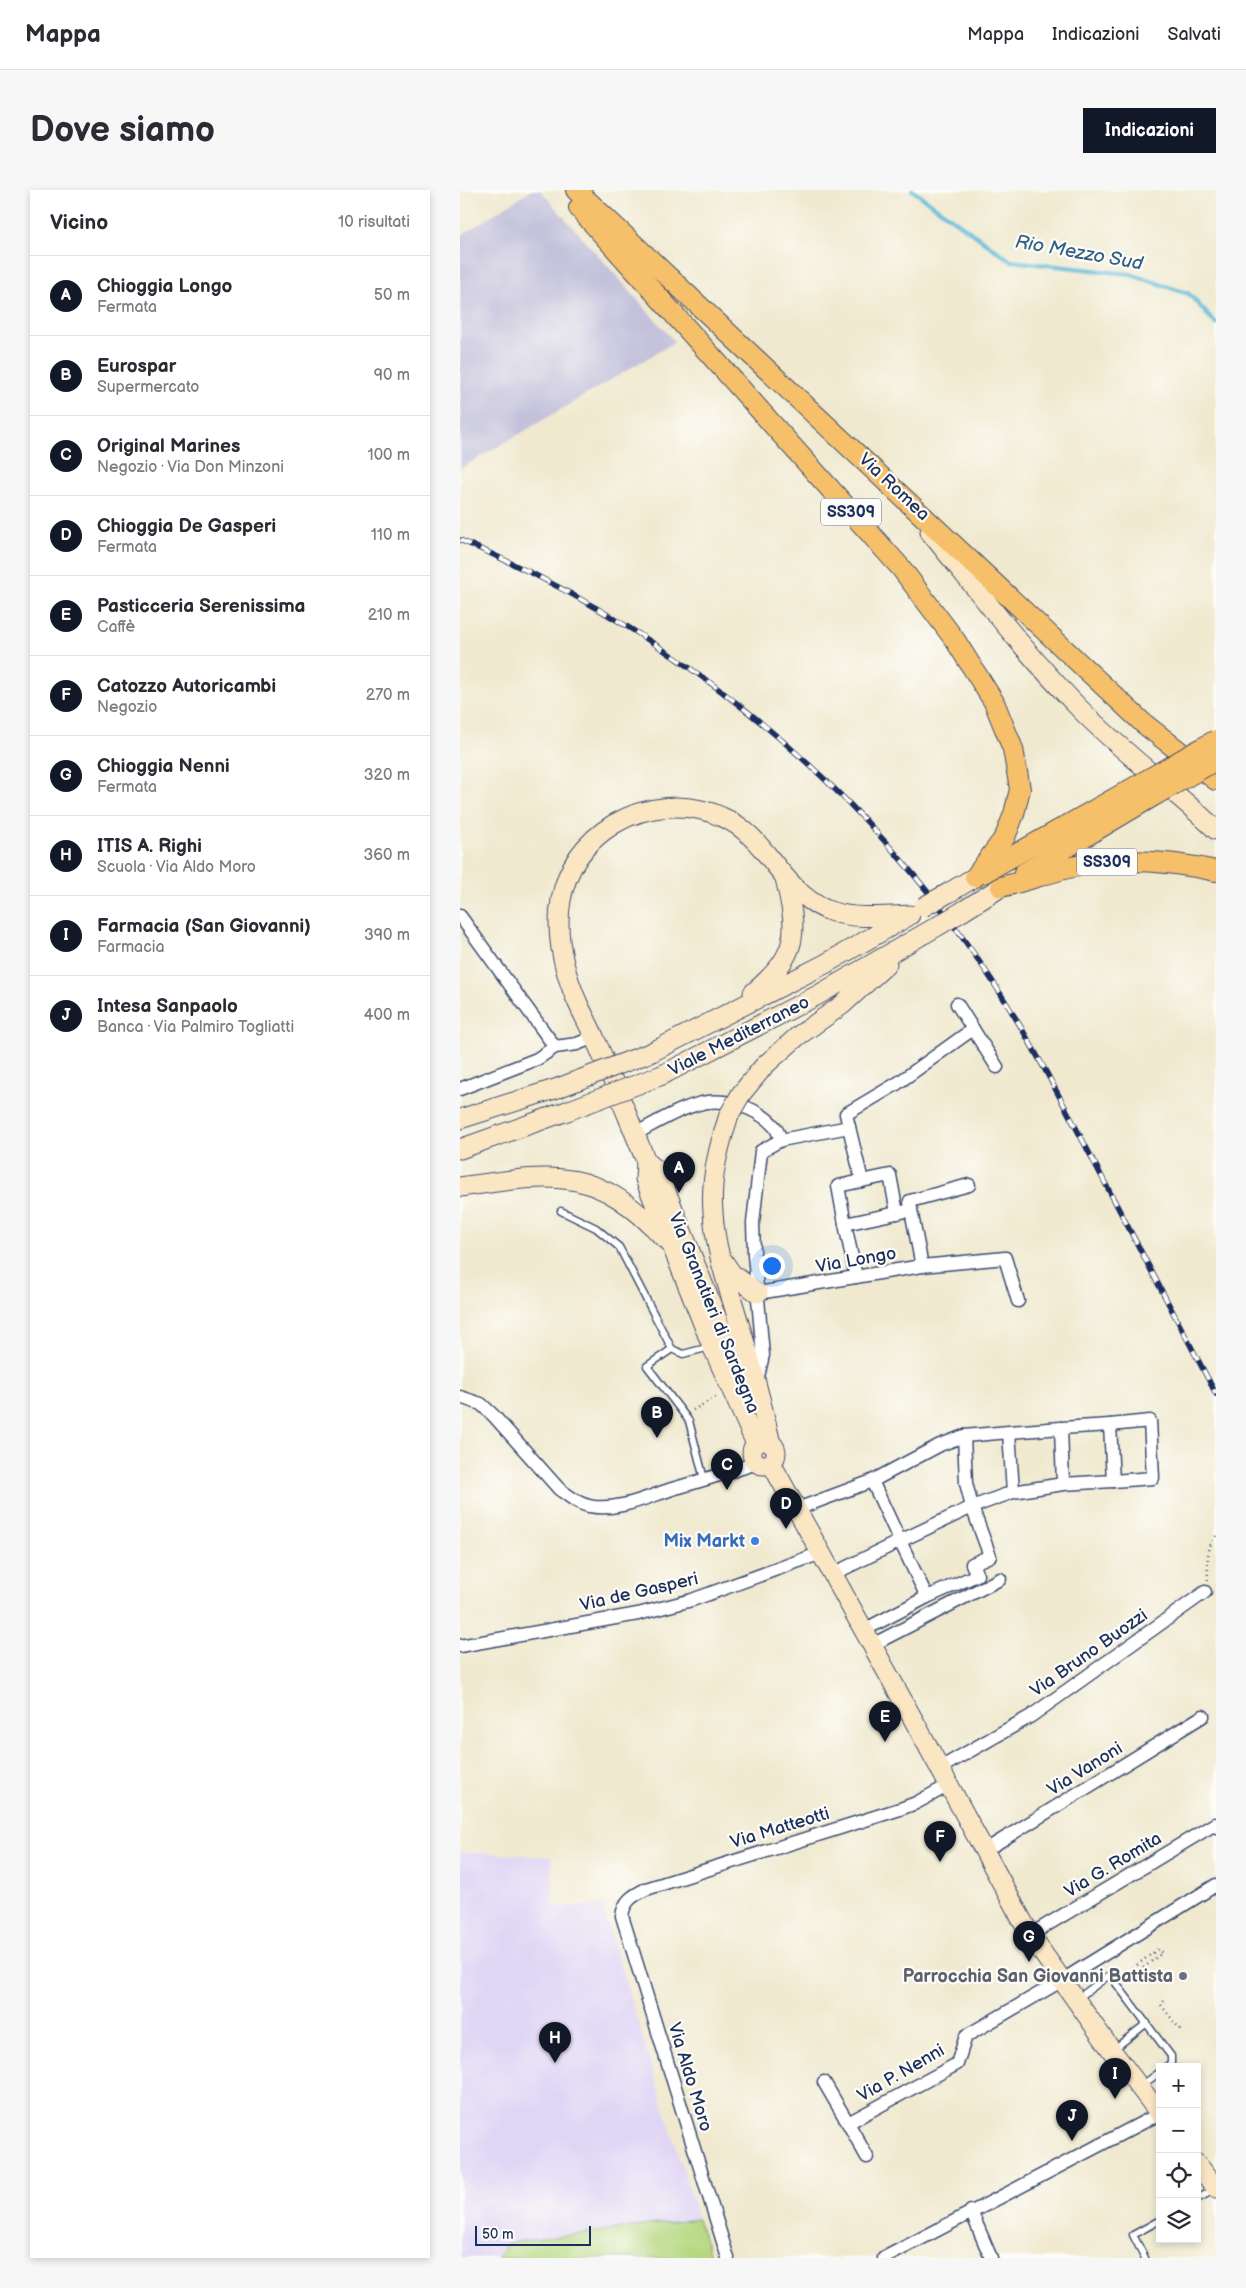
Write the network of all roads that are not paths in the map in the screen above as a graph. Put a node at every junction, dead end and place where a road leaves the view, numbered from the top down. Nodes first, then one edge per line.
1 (564, 190) edge
2 (576, 190) edge
3 (890, 483) junction
4 (1216, 740) edge
5 (1216, 760) edge
6 (1216, 780) edge
7 (1148, 789) junction
8 (1216, 830) edge
9 (1216, 871) edge
10 (785, 878) junction
11 (975, 878) junction
12 (1001, 887) junction
13 (916, 911) junction
14 (460, 916) edge
15 (915, 939) junction
16 (957, 1004) dead end
17 (728, 1014) junction
18 (973, 1029) junction
19 (594, 1037) junction
20 (555, 1048) junction
21 (997, 1067) dead end
22 (460, 1089) edge
23 (460, 1119) edge
24 (849, 1126) junction
25 (635, 1134) junction
26 (781, 1140) junction
27 (460, 1149) edge
28 (646, 1161) junction
29 (862, 1180) junction
30 (969, 1185) dead end
31 (460, 1187) edge
32 (911, 1210) junction
33 (561, 1211) dead end
34 (897, 1213) junction
35 (845, 1224) junction
36 (674, 1248) junction
37 (718, 1254) junction
38 (922, 1266) junction
39 (856, 1278) junction
40 (758, 1293) junction
41 (1018, 1301) dead end
42 (719, 1343) junction
43 (672, 1349) junction
44 (756, 1383) junction
45 (460, 1397) edge
46 (1110, 1425) junction
47 (1060, 1428) junction
48 (1009, 1432) junction
49 (964, 1436) junction
50 (764, 1443) junction
51 (766, 1464) junction
52 (704, 1479) junction
53 (872, 1480) junction
54 (1113, 1481) junction
55 (1063, 1484) junction
56 (1013, 1492) junction
57 (972, 1507) junction
58 (796, 1509) junction
59 (900, 1541) junction
60 (821, 1553) junction
61 (833, 1574) junction
62 (1000, 1579) dead end
63 (1205, 1592) road end
64 (927, 1597) junction
65 (868, 1638) junction
66 (460, 1646) edge
67 (1203, 1716) dead end
68 (940, 1768) junction
69 (949, 1784) junction
70 (1216, 1825) edge
71 (984, 1851) junction
72 (1216, 1885) edge
73 (624, 1906) joint
74 (1030, 1935) junction
75 (1061, 1981) junction
76 (1075, 2000) junction
77 (1147, 2023) junction
78 (1112, 2051) junction
79 (1171, 2063) edge
80 (1156, 2075) edge
81 (824, 2082) dead end
82 (1140, 2087) junction
83 (1156, 2109) edge
84 (1156, 2116) edge
85 (848, 2123) junction
86 (868, 2157) dead end
87 (1201, 2169) edge
88 (1216, 2188) edge
89 (1199, 2198) edge
90 (971, 2211) junction
91 (1156, 2222) edge
92 (728, 2258) edge
93 (884, 2258) edge
94 (991, 2258) edge
95 (1145, 2258) edge

1 - 11 main road, SS309
2 - 3 main road, Via Romea / SS309
3 - 6 main road, Via Romea / SS309
3 - 8 street
4 - 7 main road, SS309, bridge
5 - 7 main road, SS309, bridge
7 - 11 main road, SS309
7 - 12 main road, SS309
9 - 12 main road, SS309
10 - 13 street
10 - 17 street
10 - 19 street, Via Granatieri di Sardegna
11 - 13 street, Viale Mediterraneo, bridge
12 - 15 street, Viale Mediterraneo, bridge
13 - 17 street, Viale Mediterraneo
14 - 20 street
15 - 27 street, Viale Mediterraneo, bridge
15 - 37 street, bridge
16 - 18 street
17 - 23 street, Viale Mediterraneo, bridge
18 - 21 street
18 - 24 street
19 - 20 street
19 - 25 street, Via Granatieri di Sardegna
20 - 22 street
24 - 26 street
24 - 29 street
25 - 26 street
25 - 28 street, Via Granatieri di Sardegna
26 - 40 street
28 - 36 street, Via Granatieri di Sardegna
28 - 42 street, Via Granatieri di Sardegna
29 - 34 street
29 - 35 street
30 - 32 street
31 - 36 street
32 - 34 street
32 - 38 street
33 - 43 lane
34 - 35 street
35 - 39 street
36 - 42 street, Via Granatieri di Sardegna
37 - 40 street
37 - 44 street
38 - 39 street, Via Longo
38 - 41 street, Via Longo
39 - 40 street, Via Longo
40 - 44 street
42 - 43 lane
42 - 50 street, Via Granatieri di Sardegna
43 - 52 lane
44 - 50 street
45 - 52 street
46 - 47 street
46 - 54 street
46 - 54 street
47 - 48 street
47 - 55 street
48 - 49 street
48 - 56 street
49 - 53 street
49 - 57 street
50 - 51 street
51 - 52 street
51 - 58 street
53 - 58 street
53 - 59 street
54 - 55 street
55 - 56 street
56 - 57 street
57 - 59 street
57 - 64 street
58 - 60 street
59 - 61 street
59 - 64 street
60 - 61 street
60 - 66 street, Via de Gasperi
61 - 65 street
62 - 65 street
63 - 68 street, Via Bruno Buozzi
64 - 65 street
65 - 68 street
67 - 71 street, Via Vanoni
68 - 69 street
69 - 71 street
69 - 73 street, Via Matteotti
70 - 74 street, Via G. Romita
71 - 74 street
72 - 75 street
73 - 92 street, Via Aldo Moro
74 - 75 street
75 - 76 street
75 - 85 street, Via P. Nenni
76 - 77 lane
76 - 78 street
77 - 78 lane
77 - 79 lane
78 - 82 street
80 - 82 lane
81 - 85 street, Via P. Nenni
82 - 83 street
84 - 90 street
85 - 86 street, Via P. Nenni
87 - 88 street
88 - 89 lane
90 - 93 street
90 - 94 street
91 - 95 lane

